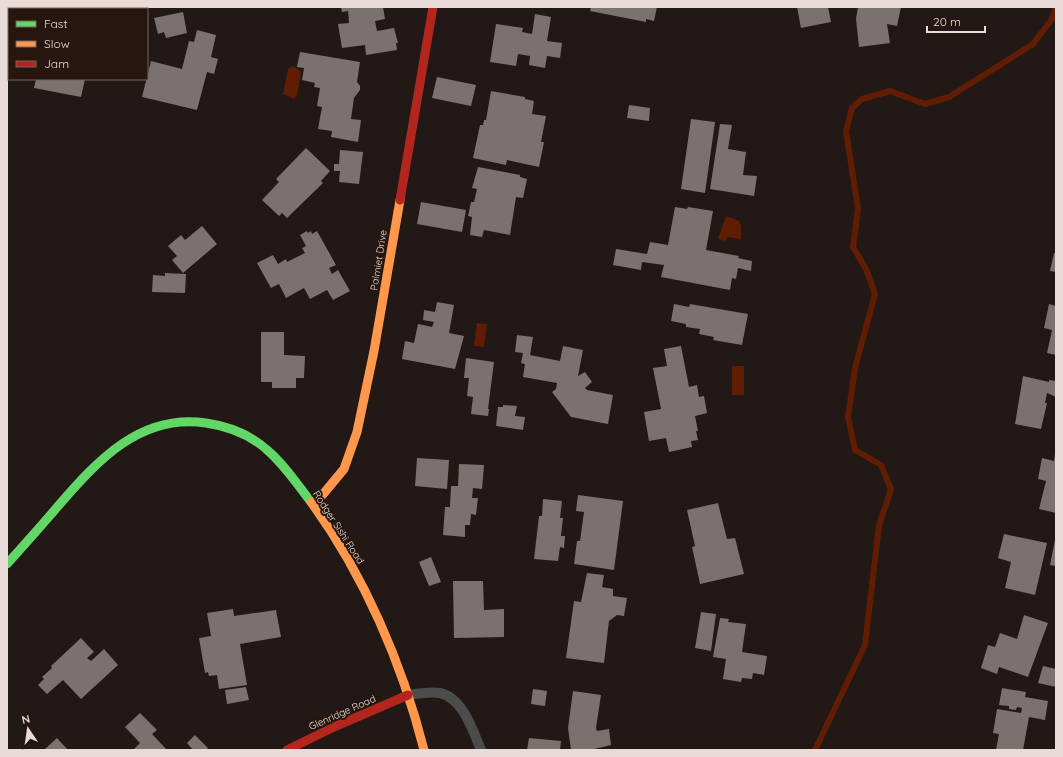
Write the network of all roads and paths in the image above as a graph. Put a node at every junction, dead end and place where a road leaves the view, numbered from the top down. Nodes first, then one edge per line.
1 (433, 7) edge
2 (314, 505) junction
3 (7, 564) edge
4 (408, 695) junction
5 (287, 750) edge
6 (424, 750) edge
7 (481, 750) edge

1 - 2 main road, Palmiet Drive
2 - 3 main road, Rodger Sishi Road
2 - 4 main road, Rodger Sishi Road
4 - 5 main road, Glenridge Road
4 - 6 main road, Rodger Sishi Road
4 - 7 lane

